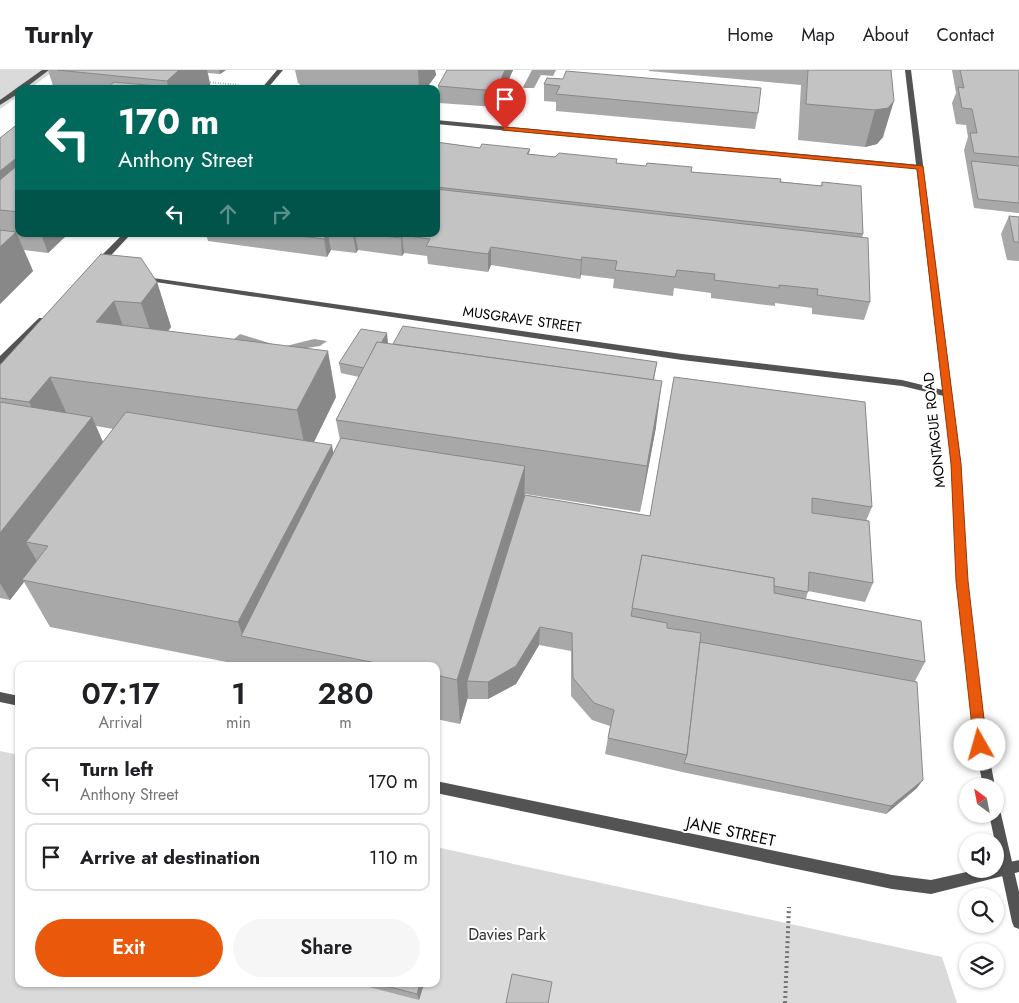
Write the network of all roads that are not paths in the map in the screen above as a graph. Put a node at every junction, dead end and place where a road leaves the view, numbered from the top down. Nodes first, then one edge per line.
1 (46, 70) edge
2 (280, 70) edge
3 (908, 70) edge
4 (25, 85) edge
5 (267, 85) edge
6 (15, 92) edge
7 (0, 103) edge
8 (440, 122) edge
9 (920, 167) junction
10 (124, 237) edge
11 (96, 271) edge
12 (136, 277) edge
13 (46, 316) edge
14 (0, 362) edge
15 (948, 394) junction
16 (0, 697) edge
17 (15, 700) edge
18 (987, 778) edge
19 (440, 788) edge
20 (998, 823) edge
21 (1013, 867) edge
22 (1019, 922) edge

1 - 4 street
2 - 5 street
3 - 9 street, MONTAGUE ROAD
6 - 7 street
8 - 9 street
9 - 15 street, MONTAGUE ROAD
10 - 11 street
12 - 15 street, MUSGRAVE STREET
13 - 14 street
15 - 18 street, MONTAGUE ROAD
16 - 17 street
19 - 21 street, JANE STREET
20 - 21 street
21 - 22 street

